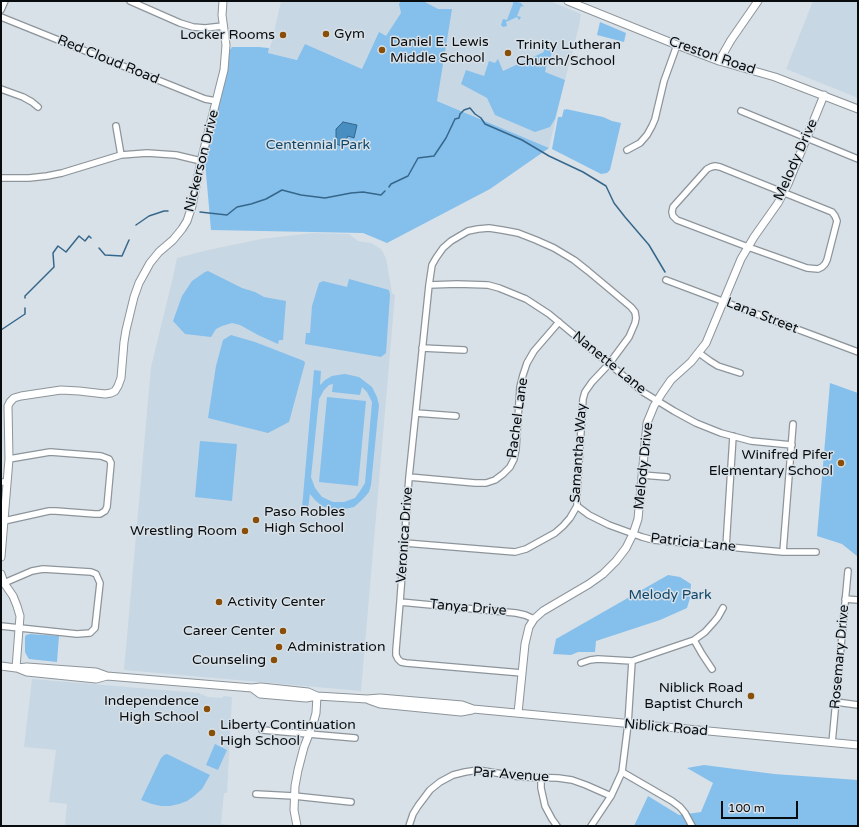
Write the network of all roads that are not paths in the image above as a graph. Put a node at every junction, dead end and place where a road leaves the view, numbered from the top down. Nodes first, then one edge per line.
1 (5, 1) edge
2 (130, 1) edge
3 (223, 1) edge
4 (568, 1) edge
5 (758, 1) edge
6 (1, 10) edge
7 (1, 16) edge
8 (223, 26) junction
9 (677, 45) junction
10 (719, 61) junction
11 (1, 89) edge
12 (824, 96) junction
13 (216, 101) junction
14 (38, 107) dead end
15 (858, 109) edge
16 (741, 112) dead end
17 (116, 126) dead end
18 (806, 138) junction
19 (627, 150) dead end
20 (121, 155) junction
21 (858, 159) edge
22 (201, 161) junction
23 (1, 178) edge
24 (784, 192) junction
25 (748, 247) junction
26 (666, 280) dead end
27 (429, 285) junction
28 (723, 302) junction
29 (559, 322) junction
30 (422, 348) junction
31 (464, 350) dead end
32 (699, 352) junction
33 (858, 352) edge
34 (609, 364) junction
35 (740, 373) dead end
36 (657, 401) junction
37 (416, 413) junction
38 (456, 416) dead end
39 (793, 424) dead end
40 (732, 436) junction
41 (792, 445) junction
42 (9, 459) junction
43 (642, 475) junction
44 (409, 477) junction
45 (667, 477) dead end
46 (4, 482) edge
47 (577, 506) junction
48 (4, 521) junction
49 (633, 534) junction
50 (405, 543) junction
51 (726, 547) junction
52 (783, 552) junction
53 (816, 552) dead end
54 (1, 557) edge
55 (848, 571) dead end
56 (1, 574) edge
57 (4, 583) junction
58 (845, 599) junction
59 (858, 600) edge
60 (400, 602) junction
61 (723, 608) dead end
62 (534, 620) junction
63 (1, 626) edge
64 (20, 628) junction
65 (694, 640) junction
66 (632, 661) junction
67 (580, 663) dead end
68 (1, 666) edge
69 (16, 668) junction
70 (712, 668) dead end
71 (522, 673) junction
72 (317, 696) junction
73 (836, 702) junction
74 (858, 705) edge
75 (518, 713) junction
76 (628, 724) junction
77 (262, 730) dead end
78 (310, 734) junction
79 (356, 738) dead end
80 (832, 743) junction
81 (858, 745) edge
82 (622, 772) junction
83 (541, 778) junction
84 (256, 794) dead end
85 (294, 796) junction
86 (611, 796) junction
87 (351, 802) dead end
88 (297, 826) edge
89 (409, 826) edge
90 (557, 826) edge
91 (591, 826) edge
92 (692, 826) edge

1 - 6 street
2 - 8 street
3 - 8 street, Nickerson Drive
4 - 9 street, Creston Road
5 - 10 street
7 - 13 street, Red Cloud Road
8 - 13 street, Nickerson Drive
9 - 10 street, Creston Road
9 - 19 street
10 - 12 street, Creston Road
11 - 14 street
12 - 15 street, Creston Road
12 - 18 street, Melody Drive
13 - 22 street, Nickerson Drive
16 - 18 street
17 - 20 street
18 - 21 street
18 - 24 street, Melody Drive
20 - 22 street
20 - 23 street
22 - 42 street, Nickerson Drive
24 - 25 street, Melody Drive
24 - 25 street
24 - 25 street
25 - 28 street, Melody Drive
26 - 28 street, Lana Street
27 - 29 street, Nanette Lane
27 - 30 street, Veronica Drive
27 - 34 street, Samantha Way
28 - 32 street, Melody Drive
28 - 33 street, Lana Street
29 - 34 street, Nanette Lane
29 - 44 street, Rachel Lane
30 - 31 street
30 - 37 street, Veronica Drive
32 - 35 street
32 - 36 street, Melody Drive
34 - 36 street, Nanette Lane
34 - 47 street, Samantha Way
36 - 40 street, Nanette Lane
36 - 43 street, Melody Drive
37 - 38 street
37 - 44 street, Veronica Drive
39 - 41 street
40 - 41 street, Nanette Lane
40 - 51 street
41 - 52 street
42 - 46 street
42 - 48 street
43 - 45 street
43 - 49 street, Melody Drive
44 - 50 street, Veronica Drive
46 - 48 street
47 - 49 street, Patricia Lane
47 - 50 street, Samantha Way
48 - 54 street
49 - 51 street, Patricia Lane
49 - 62 street, Melody Drive
50 - 60 street, Veronica Drive
51 - 52 street, Patricia Lane
52 - 53 street, Patricia Lane
55 - 58 street, Rosemary Drive
56 - 57 street
57 - 64 street
57 - 64 street
58 - 59 street
58 - 73 street, Rosemary Drive
60 - 62 street, Tanya Drive
60 - 71 street, Veronica Drive
61 - 65 street
62 - 71 street, Melody Drive
63 - 64 street
64 - 69 street
65 - 66 street
65 - 70 street
66 - 67 street
66 - 76 street
68 - 69 street, Niblick Road
69 - 72 street, Niblick Road
71 - 75 street, Melody Drive
72 - 75 street, Niblick Road
72 - 78 street
73 - 74 street
73 - 80 street, Rosemary Drive
75 - 76 street, Niblick Road
76 - 80 street, Niblick Road
76 - 82 street
77 - 78 street
78 - 79 street
78 - 85 street
80 - 81 street, Niblick Road
82 - 86 street
82 - 92 street
83 - 86 street, Par Avenue
83 - 89 street, Par Avenue
83 - 90 street
84 - 85 street
85 - 87 street
85 - 88 street
86 - 91 street

